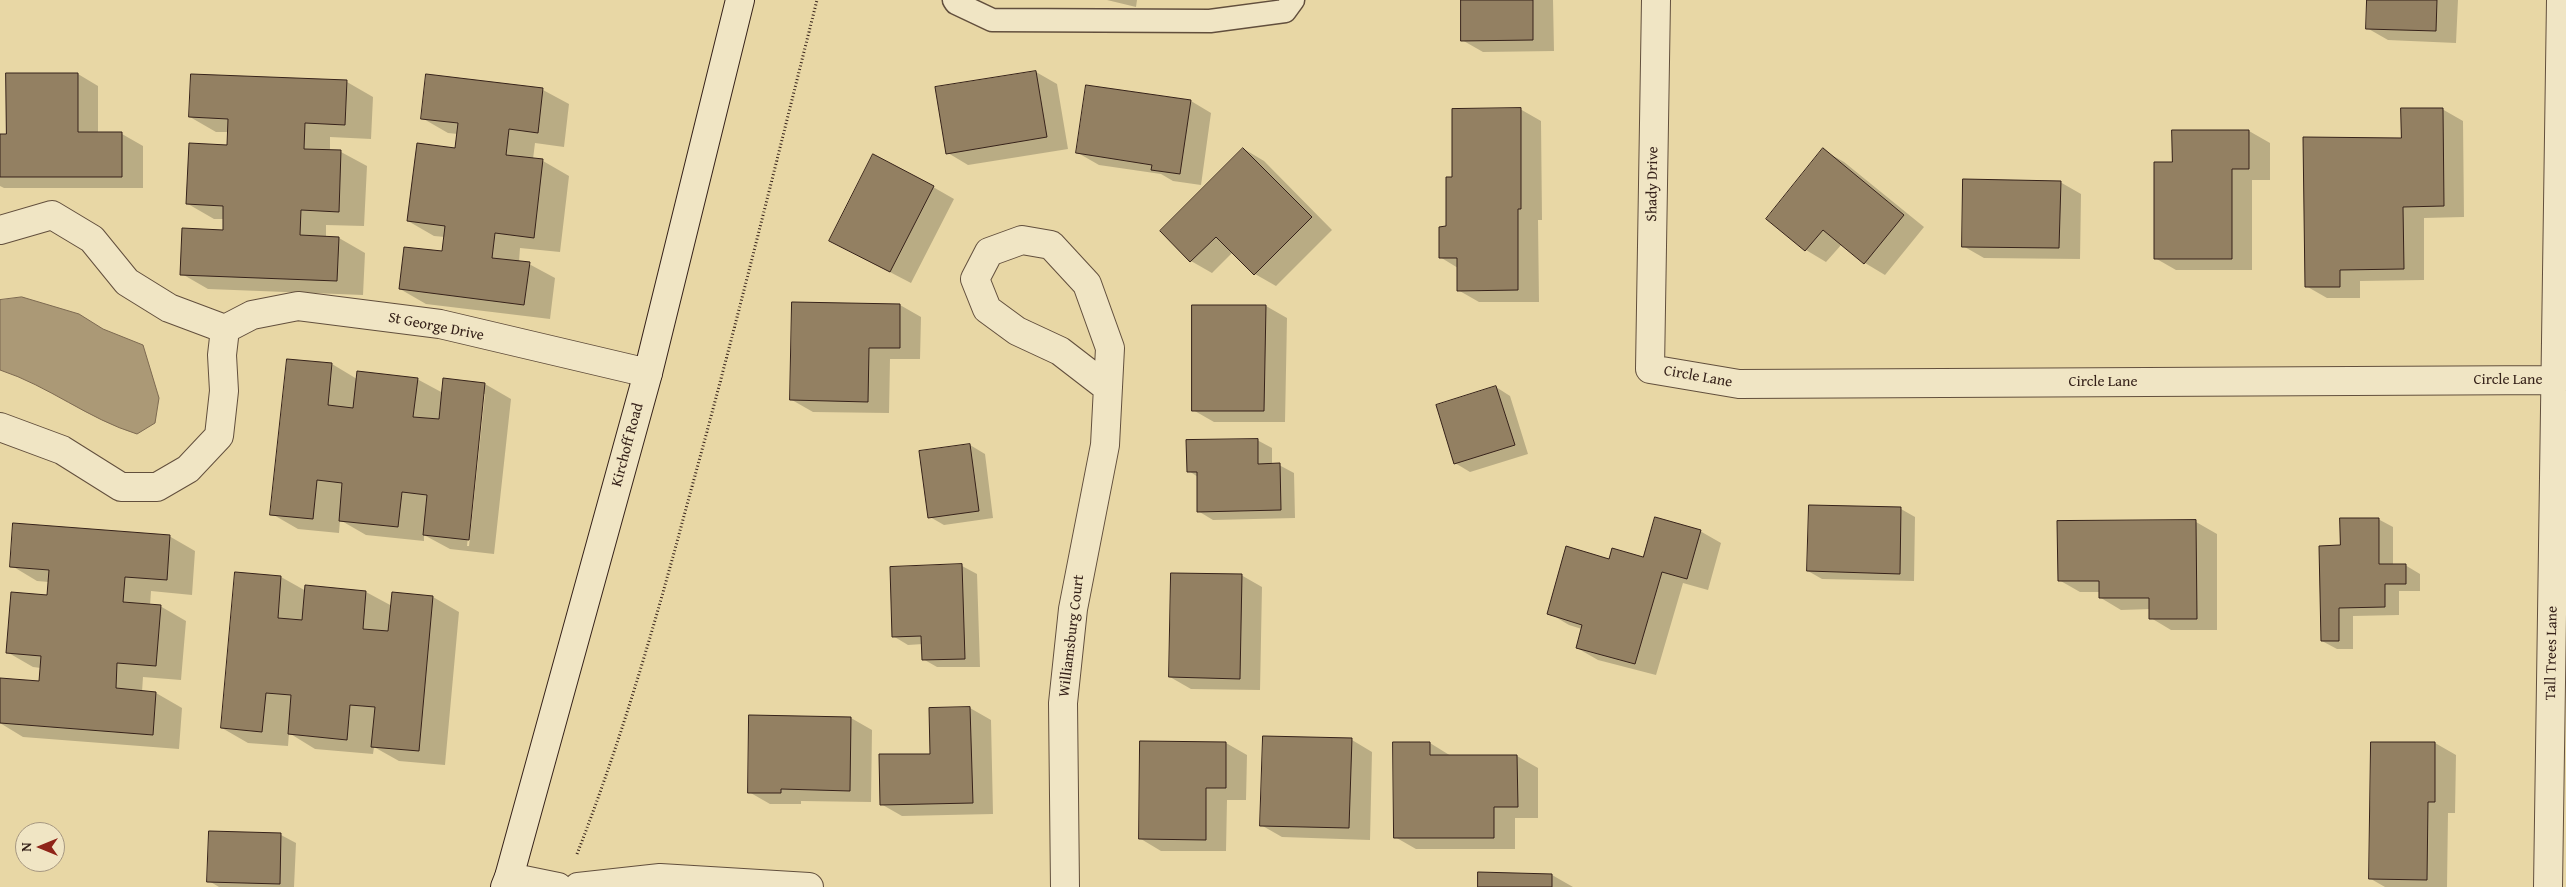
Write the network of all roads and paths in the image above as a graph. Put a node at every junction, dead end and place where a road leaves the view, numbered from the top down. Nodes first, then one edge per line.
1 (740, 0) edge
2 (817, 0) edge
3 (954, 0) edge
4 (1293, 0) edge
5 (1656, 0) edge
6 (2561, 0) edge
7 (0, 230) edge
8 (225, 329) junction
9 (1650, 369) joint
10 (648, 373) junction
11 (2557, 380) junction
12 (1108, 388) junction
13 (0, 427) edge
14 (576, 858) dead end
15 (507, 882) edge
16 (558, 887) edge
17 (578, 887) edge
18 (810, 887) edge
19 (1065, 887) edge
20 (2548, 887) edge

1 - 10 street, Kirchoff Road
2 - 14 path
3 - 4 lane
5 - 9 street, Shady Drive
6 - 11 street, Tall Trees Lane
7 - 8 street
8 - 10 street, St George Drive
8 - 13 street
9 - 11 street, Circle Lane
10 - 15 street, Kirchoff Road
11 - 20 street, Tall Trees Lane
12 - 12 street, Williamsburg Court
12 - 19 street, Williamsburg Court
15 - 16 street
17 - 18 street

